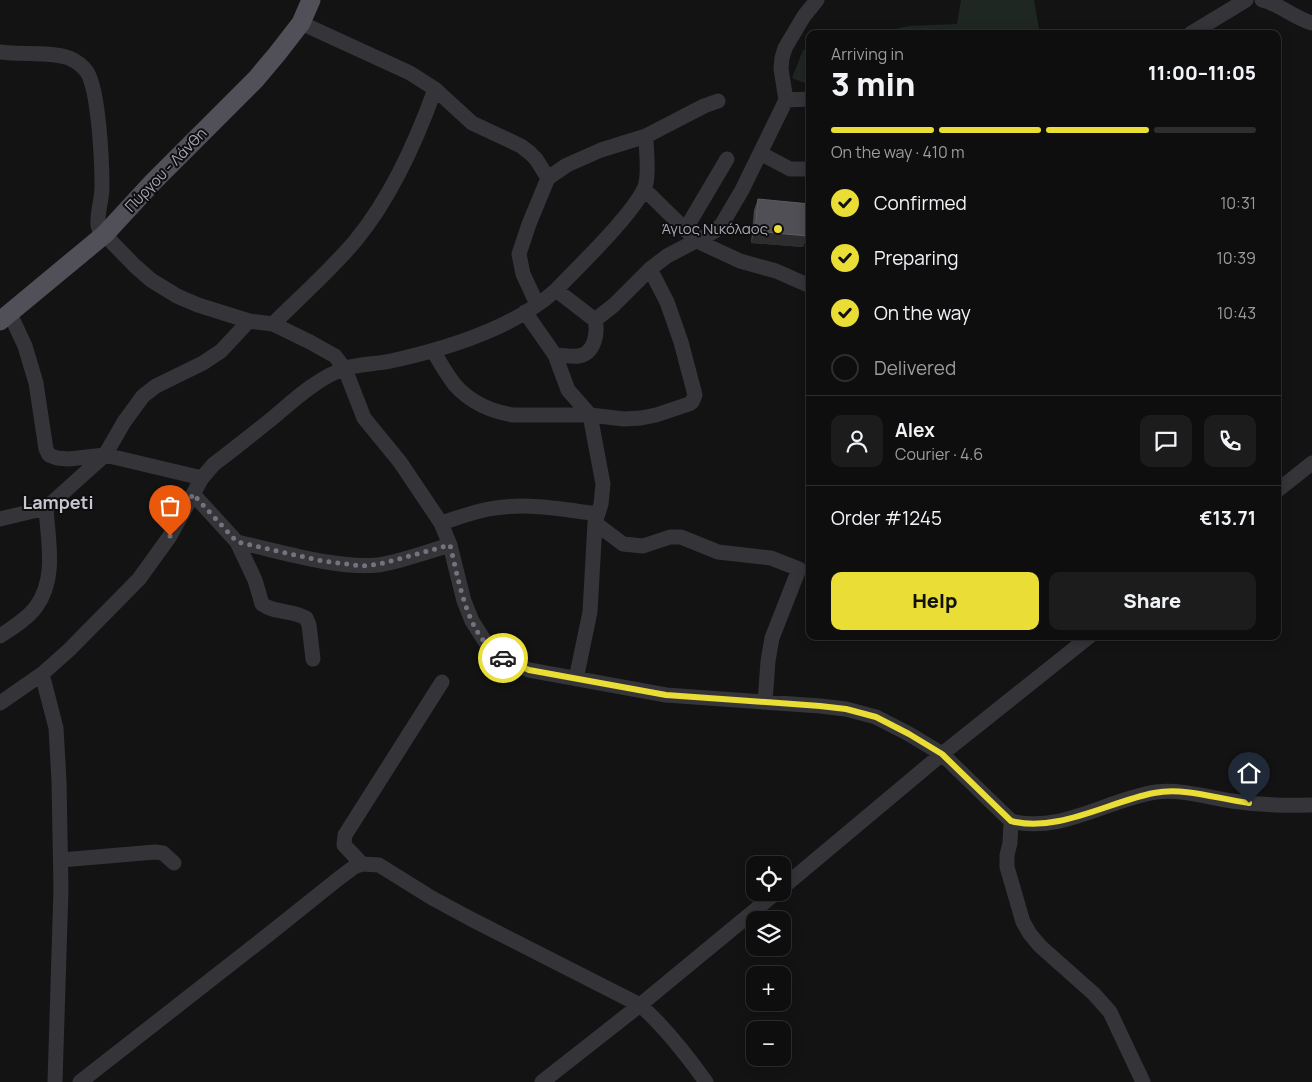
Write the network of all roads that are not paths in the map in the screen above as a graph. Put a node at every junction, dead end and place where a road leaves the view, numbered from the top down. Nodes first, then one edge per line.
1 (311, 0) edge
2 (817, 0) edge
3 (1246, 0) edge
4 (1262, 0) edge
5 (301, 23) junction
6 (1312, 23) edge
7 (1197, 30) edge
8 (0, 52) edge
9 (435, 89) junction
10 (806, 99) edge
11 (786, 100) junction
12 (718, 101) dead end
13 (646, 136) junction
14 (760, 154) junction
15 (727, 159) dead end
16 (806, 169) edge
17 (548, 178) junction
18 (644, 189) junction
19 (685, 230) junction
20 (105, 234) junction
21 (697, 241) junction
22 (650, 269) junction
23 (806, 280) edge
24 (556, 290) junction
25 (531, 308) junction
26 (5, 318) edge
27 (595, 320) junction
28 (249, 321) junction
29 (273, 324) junction
30 (433, 351) junction
31 (555, 355) junction
32 (345, 369) junction
33 (590, 416) junction
34 (105, 455) junction
35 (1312, 463) edge
36 (202, 478) junction
37 (1281, 488) edge
38 (193, 494) junction
39 (46, 508) junction
40 (596, 518) junction
41 (0, 519) edge
42 (441, 523) junction
43 (237, 542) junction
44 (450, 545) junction
45 (0, 636) edge
46 (1085, 640) edge
47 (313, 659) dead end
48 (42, 674) junction
49 (576, 679) junction
50 (442, 682) dead end
51 (0, 702) edge
52 (765, 702) junction
53 (942, 754) junction
54 (1312, 805) edge
55 (1011, 821) junction
56 (61, 860) junction
57 (174, 863) dead end
58 (362, 864) junction
59 (791, 880) edge
60 (767, 901) edge
61 (640, 1005) junction
62 (54, 1082) edge
63 (80, 1082) edge
64 (542, 1082) edge
65 (706, 1082) edge
66 (1143, 1082) edge

1 - 5 main road, Πύργου - Λάνθη
2 - 11 street
3 - 7 street
4 - 6 street
5 - 9 street
5 - 20 main road, Πύργου - Λάνθη
8 - 20 street
9 - 17 street
9 - 29 street
10 - 11 street
11 - 14 street
12 - 13 street
13 - 17 street
13 - 18 street
14 - 16 street
14 - 21 street
15 - 19 street
17 - 25 street
18 - 19 street
18 - 24 street
19 - 21 street
20 - 26 main road, Πύργου - Λάνθη
20 - 28 street
21 - 22 street
21 - 23 street
22 - 27 street
22 - 33 street
24 - 25 street
24 - 27 street
25 - 30 street
25 - 31 street
26 - 34 street
27 - 31 street
28 - 29 street
28 - 34 street
29 - 32 street
30 - 32 street
30 - 33 street
31 - 33 street
32 - 36 street
32 - 42 street
33 - 40 street
34 - 36 street
34 - 39 street
35 - 37 street
36 - 38 street
38 - 43 street
38 - 48 street
39 - 41 street
39 - 45 street
40 - 42 street
40 - 49 street
40 - 52 street
42 - 44 street
43 - 44 street
43 - 47 street
44 - 49 street
46 - 53 street
48 - 51 street
48 - 56 street
49 - 52 street
50 - 58 street
52 - 53 street
53 - 55 street
53 - 59 street
54 - 55 street
55 - 66 street
56 - 57 street
56 - 62 street
58 - 61 street
58 - 63 street
60 - 61 street
61 - 64 street
61 - 65 street

